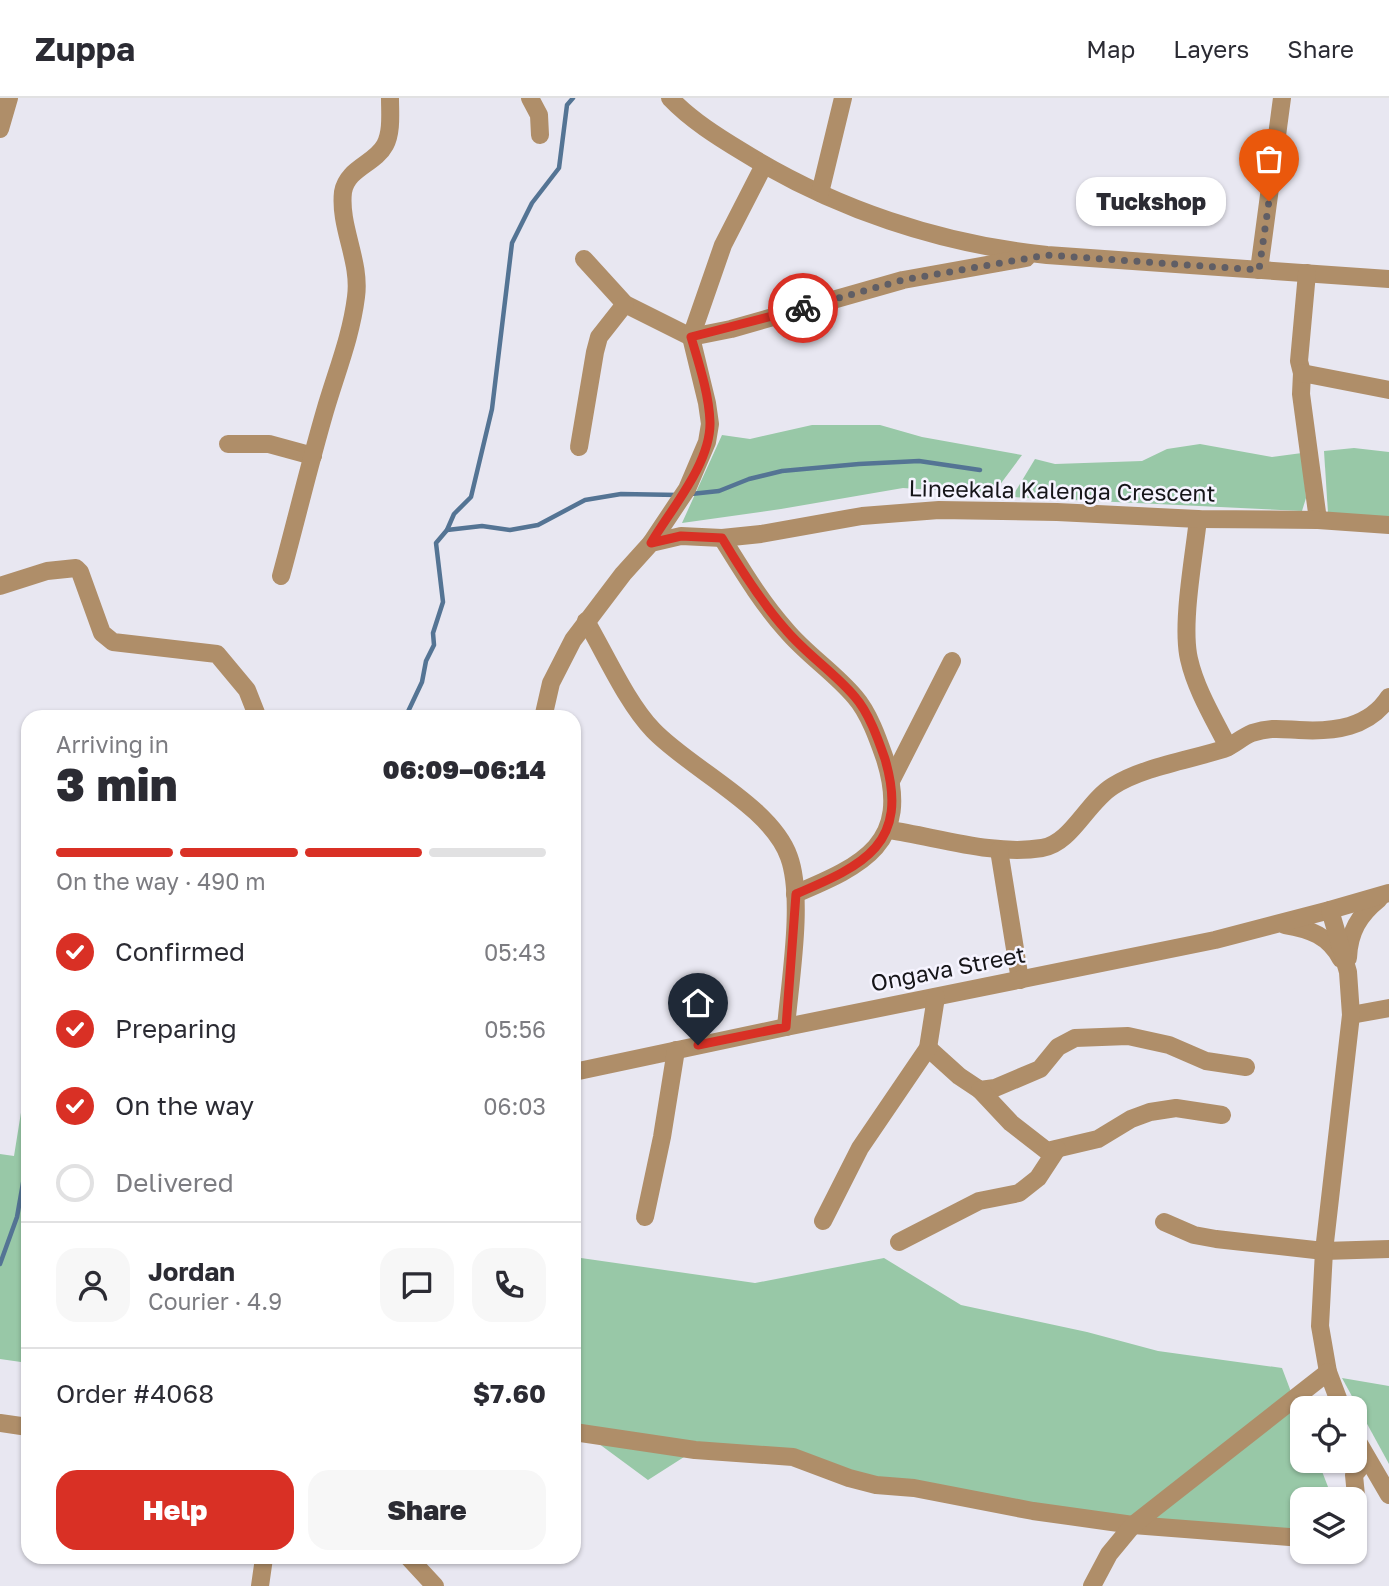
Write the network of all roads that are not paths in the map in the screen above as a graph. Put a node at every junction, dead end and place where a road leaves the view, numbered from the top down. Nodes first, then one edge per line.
1 (9, 98) edge
2 (390, 98) edge
3 (530, 98) edge
4 (670, 98) edge
5 (843, 98) edge
6 (1282, 98) edge
7 (0, 130) edge
8 (540, 135) dead end
9 (764, 165) junction
10 (820, 193) junction
11 (1047, 255) junction
12 (584, 259) dead end
13 (1259, 270) junction
14 (1307, 273) junction
15 (1389, 279) edge
16 (625, 304) junction
17 (691, 337) junction
18 (1302, 373) junction
19 (1389, 390) edge
20 (228, 444) dead end
21 (579, 447) dead end
22 (313, 456) junction
23 (1198, 519) junction
24 (1318, 520) junction
25 (1389, 525) edge
26 (722, 538) junction
27 (651, 543) junction
28 (281, 576) dead end
29 (0, 586) edge
30 (586, 621) junction
31 (952, 661) dead end
32 (1389, 697) edge
33 (255, 710) edge
34 (545, 710) edge
35 (1228, 747) junction
36 (891, 780) junction
37 (889, 830) junction
38 (999, 850) junction
39 (1387, 893) edge
40 (796, 894) junction
41 (1330, 910) junction
42 (1282, 925) junction
43 (1348, 972) junction
44 (1020, 980) junction
45 (936, 997) junction
46 (1389, 1008) edge
47 (1352, 1015) junction
48 (786, 1027) junction
49 (928, 1048) junction
50 (676, 1050) junction
51 (1246, 1068) dead end
52 (581, 1070) edge
53 (980, 1090) junction
54 (1222, 1115) dead end
55 (1057, 1149) junction
56 (645, 1217) dead end
57 (823, 1221) dead end
58 (1164, 1222) dead end
59 (900, 1242) dead end
60 (1389, 1249) edge
61 (1324, 1251) junction
62 (1328, 1372) junction
63 (1337, 1396) edge
64 (0, 1423) edge
65 (21, 1426) edge
66 (581, 1434) edge
67 (1367, 1459) edge
68 (1389, 1495) edge
69 (1133, 1525) junction
70 (1290, 1537) edge
71 (263, 1564) edge
72 (415, 1564) edge
73 (260, 1586) edge
74 (435, 1586) edge
75 (1093, 1586) edge

1 - 7 street
2 - 22 street
3 - 8 street
4 - 9 street
5 - 10 street
6 - 13 street
9 - 10 street
9 - 17 street
10 - 11 street
11 - 13 street
11 - 17 street
12 - 16 street
13 - 14 street
14 - 15 street
14 - 18 street
16 - 17 street
16 - 21 street
17 - 27 street
18 - 19 street
18 - 24 street
20 - 22 street
22 - 28 street
23 - 24 street, Lineekala Kalenga Crescent
23 - 26 street, Lineekala Kalenga Crescent
23 - 35 street
24 - 25 street, Lineekala Kalenga Crescent
26 - 27 street, Lineekala Kalenga Crescent
26 - 36 street
27 - 30 street
29 - 33 street
30 - 34 street
30 - 40 street
31 - 36 street
32 - 35 street
35 - 38 street
36 - 37 street
37 - 38 street
37 - 40 street
38 - 44 street
39 - 41 street, Ongava Street
39 - 43 street
40 - 48 street
41 - 42 street, Ongava Street
41 - 43 street
42 - 43 street
42 - 44 street, Ongava Street
43 - 47 street
44 - 45 street, Ongava Street
45 - 48 street, Ongava Street
45 - 49 street
46 - 47 street
47 - 61 street
48 - 50 street, Ongava Street
49 - 53 street
49 - 57 street
50 - 52 street, Ongava Street
50 - 56 street
51 - 53 street
53 - 55 street
54 - 55 street
55 - 59 street
58 - 61 street
60 - 61 street
61 - 62 street
62 - 63 street
62 - 69 street
64 - 65 street
66 - 69 street
67 - 68 street
69 - 70 street
69 - 75 street
71 - 73 street
72 - 74 street

